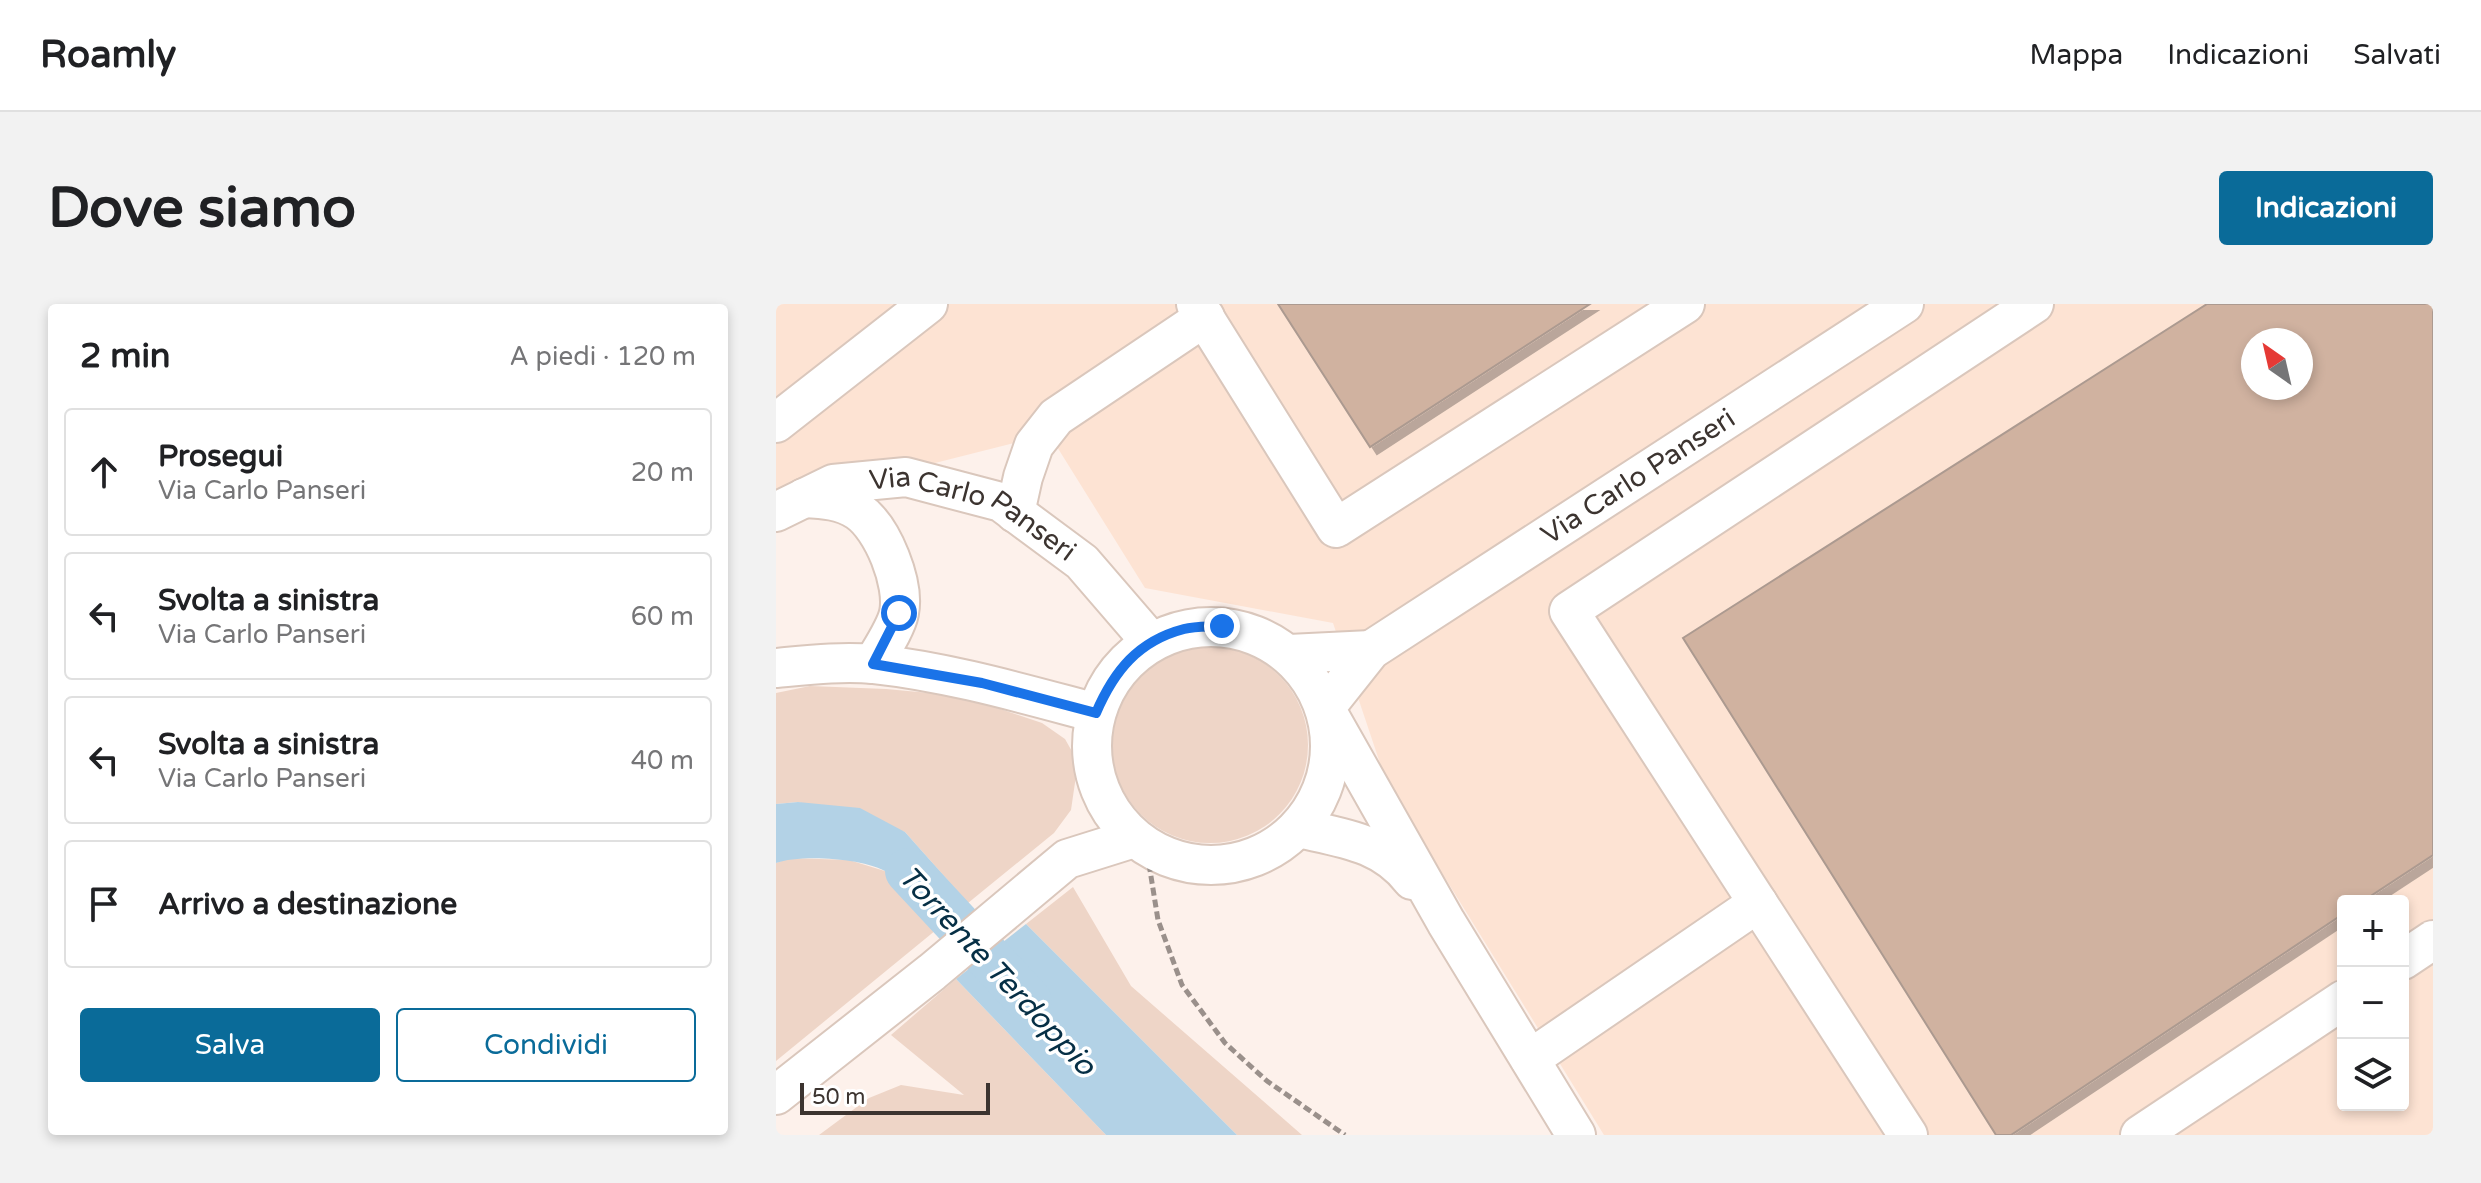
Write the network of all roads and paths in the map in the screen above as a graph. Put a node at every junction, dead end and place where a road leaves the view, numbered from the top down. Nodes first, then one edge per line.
1 (928, 304) edge
2 (1685, 304) edge
3 (1904, 304) edge
4 (2034, 304) edge
5 (1201, 311) edge
6 (776, 423) edge
7 (790, 505) edge
8 (1015, 513) junction
9 (1151, 642) junction
10 (1371, 650) junction
11 (1289, 654) junction
12 (873, 664) junction
13 (776, 668) edge
14 (1325, 708) junction
15 (1096, 713) junction
16 (1099, 789) junction
17 (1298, 828) junction
18 (1140, 843) junction
19 (1053, 870) junction
20 (1758, 903) junction
21 (1446, 922) junction
22 (2433, 940) edge
23 (2409, 956) edge
24 (2337, 1004) edge
25 (1530, 1059) junction
26 (776, 1095) edge
27 (1345, 1135) edge
28 (1576, 1135) edge
29 (1908, 1135) edge
30 (2140, 1135) edge

1 - 6 street
2 - 5 street
3 - 10 street, Via Carlo Panseri
4 - 20 street
5 - 8 street
7 - 8 street, Via Carlo Panseri
7 - 12 street, Via Carlo Panseri
8 - 9 street, Via Carlo Panseri
9 - 11 street
9 - 15 street
10 - 11 street
10 - 14 street, Via Carlo Panseri
11 - 14 street
12 - 13 street
12 - 15 street
14 - 17 street
14 - 21 street
15 - 16 street
16 - 18 street
16 - 19 street
17 - 18 street
17 - 21 street
18 - 19 street
18 - 27 path
19 - 26 street
20 - 25 street
20 - 29 street
21 - 25 street
22 - 23 street
24 - 30 street
25 - 28 street

